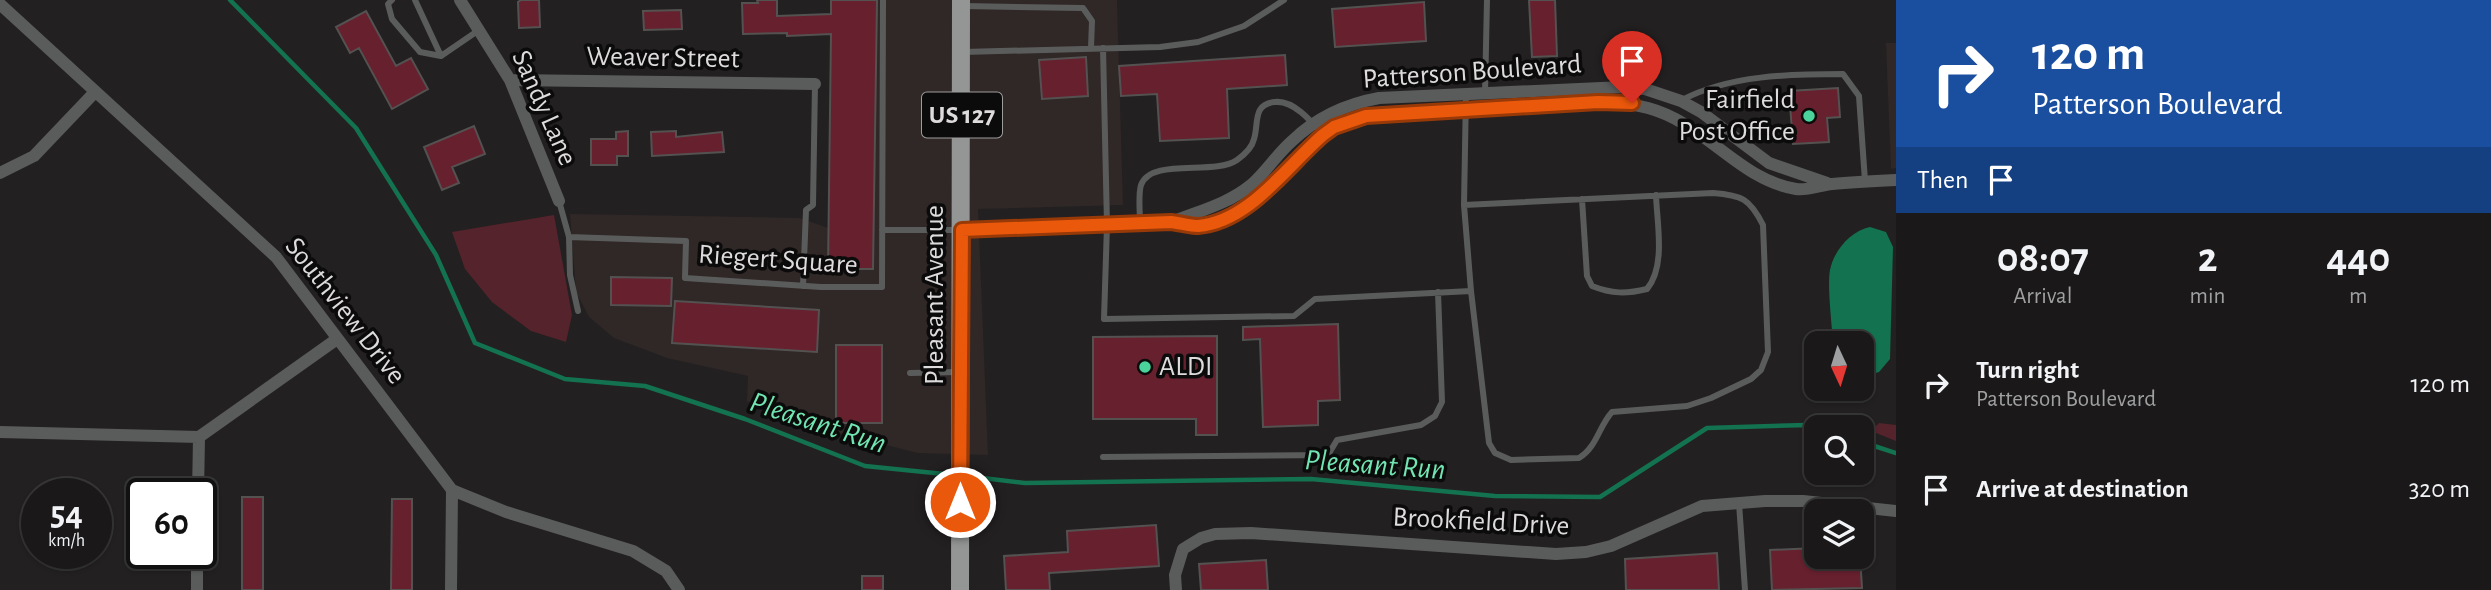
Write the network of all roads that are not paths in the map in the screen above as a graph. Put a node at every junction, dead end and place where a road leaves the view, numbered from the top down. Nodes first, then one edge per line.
1 (391, 0) edge
2 (415, 0) edge
3 (460, 0) edge
4 (883, 0) edge
5 (1283, 0) edge
6 (1487, 0) edge
7 (961, 3) edge
8 (1011, 3) edge
9 (0, 4) edge
10 (478, 30) junction
11 (1091, 48) junction
12 (1103, 48) junction
13 (961, 52) junction
14 (441, 56) junction
15 (510, 80) junction
16 (815, 84) joint
17 (95, 92) junction
18 (1485, 92) junction
19 (1466, 93) junction
20 (1681, 101) junction
21 (1485, 107) junction
22 (1466, 109) junction
23 (1314, 124) junction
24 (1323, 135) junction
25 (0, 173) edge
26 (1896, 180) edge
27 (1866, 182) junction
28 (1830, 184) junction
29 (1656, 195) junction
30 (1582, 199) junction
31 (559, 201) joint
32 (1464, 205) junction
33 (1171, 222) junction
34 (1140, 223) junction
35 (1107, 225) junction
36 (882, 230) junction
37 (962, 230) junction
38 (569, 237) junction
39 (803, 286) junction
40 (1471, 290) junction
41 (1438, 292) junction
42 (578, 311) dead end
43 (337, 339) junction
44 (961, 372) junction
45 (910, 373) dead end
46 (0, 432) edge
47 (199, 437) junction
48 (1102, 457) dead end
49 (198, 478) edge
50 (452, 490) junction
51 (1738, 503) junction
52 (1896, 511) edge
53 (197, 569) edge
54 (197, 590) edge
55 (451, 590) edge
56 (679, 590) edge
57 (960, 590) edge
58 (1176, 590) edge
59 (1745, 590) edge

1 - 14 lane
2 - 14 lane
3 - 10 street, Sandy Lane
4 - 36 lane
5 - 12 lane
6 - 18 lane
7 - 8 lane
7 - 13 main road, Pleasant Avenue / US 127
8 - 11 lane
9 - 17 street, Southview Drive
10 - 14 lane
10 - 15 street, Sandy Lane
11 - 12 lane
11 - 13 lane
12 - 35 lane
13 - 37 main road, Pleasant Avenue / US 127
15 - 16 street, Weaver Street
15 - 31 street, Sandy Lane
16 - 39 lane
17 - 25 street
17 - 43 street, Southview Drive
18 - 19 street, Patterson Boulevard
18 - 20 street, Patterson Boulevard
18 - 21 lane
19 - 22 lane
19 - 23 street, Patterson Boulevard
20 - 27 lane
20 - 28 street, Patterson Boulevard
21 - 22 street, Patterson Boulevard
21 - 28 street, Patterson Boulevard
22 - 24 street, Patterson Boulevard
22 - 32 lane
23 - 24 lane
23 - 33 street, Patterson Boulevard
23 - 34 lane
24 - 33 street, Patterson Boulevard
26 - 27 street, Patterson Boulevard
27 - 28 street, Patterson Boulevard
29 - 30 lane
29 - 30 lane
29 - 40 lane
30 - 32 lane
31 - 38 lane
32 - 40 lane
33 - 34 street, Patterson Boulevard
34 - 35 street, Patterson Boulevard
35 - 37 street, Patterson Boulevard
35 - 41 lane
36 - 37 lane, Riegert Square
36 - 39 lane, Riegert Square
37 - 44 main road, Pleasant Avenue / US 127
38 - 39 lane, Riegert Square
38 - 42 lane
40 - 41 lane
41 - 48 lane
43 - 47 street
43 - 50 street, Southview Drive
44 - 45 lane
44 - 57 main road, Pleasant Avenue / US 127
46 - 47 street
47 - 49 street
50 - 55 street
50 - 56 street
51 - 52 street, Brookfield Drive
51 - 58 street, Brookfield Drive
51 - 59 lane
53 - 54 street

